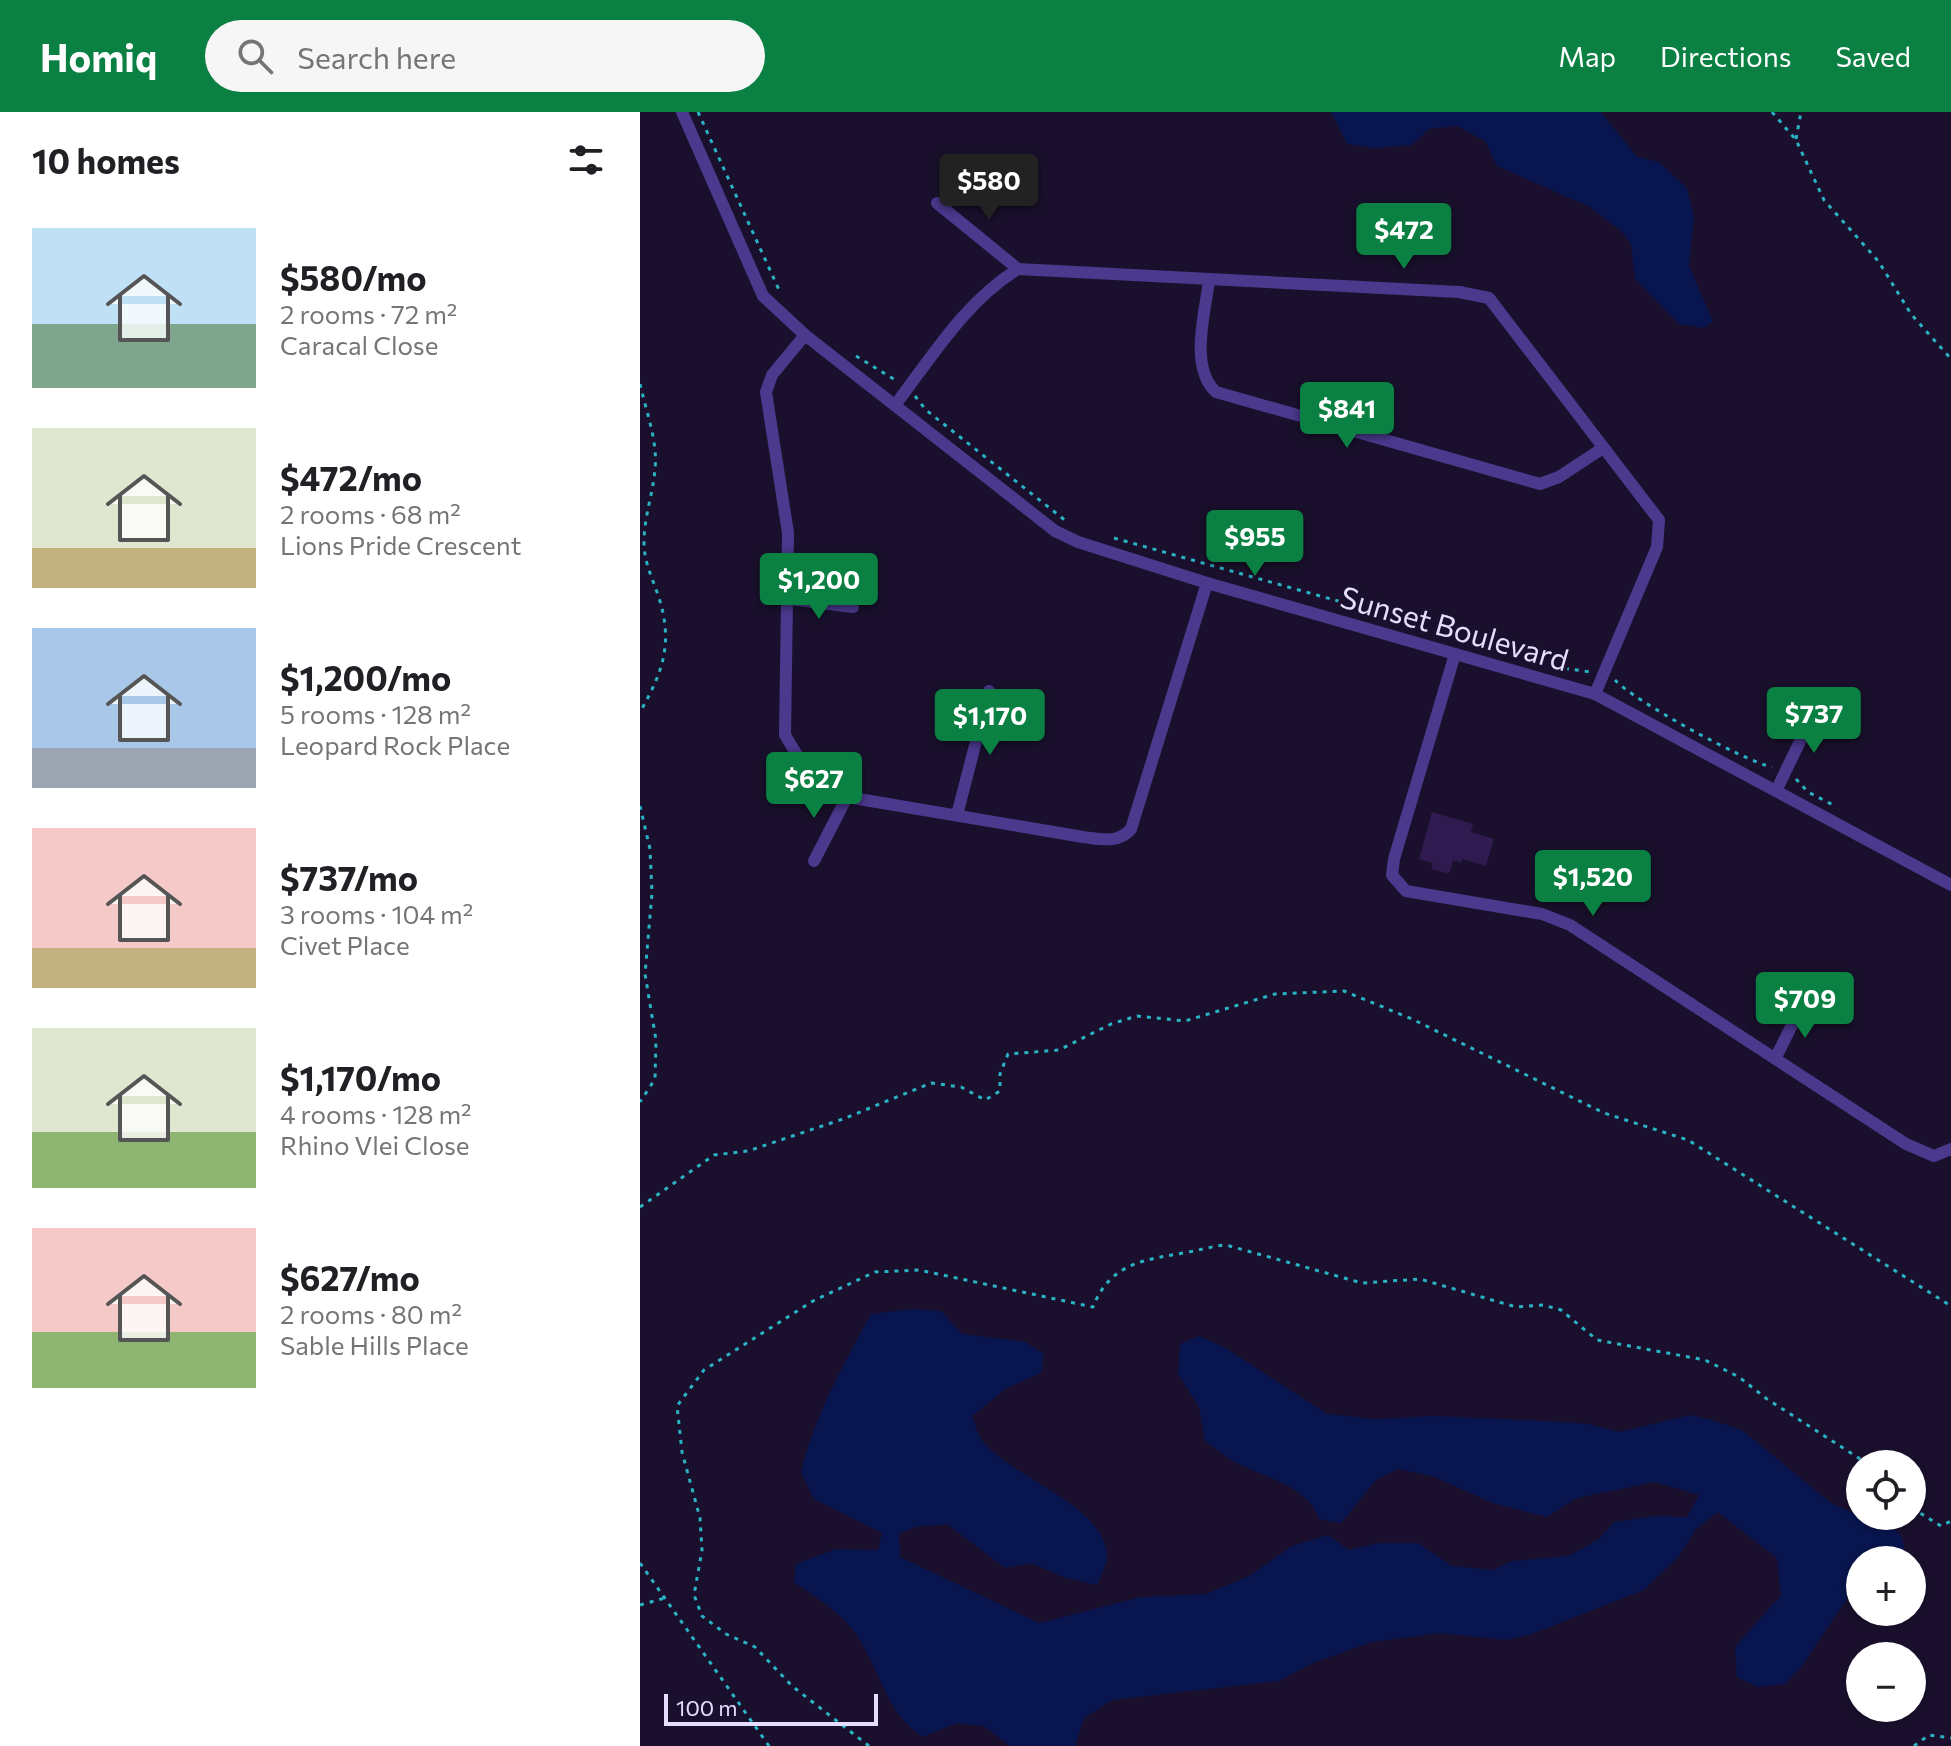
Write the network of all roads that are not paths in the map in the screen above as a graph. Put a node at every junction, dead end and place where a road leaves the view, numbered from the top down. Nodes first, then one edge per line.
1 (682, 112) edge
2 (937, 203) dead end
3 (1018, 269) junction
4 (1209, 281) junction
5 (805, 335) junction
6 (896, 404) junction
7 (1603, 448) junction
8 (1207, 583) junction
9 (789, 599) junction
10 (853, 607) dead end
11 (1455, 654) junction
12 (989, 691) dead end
13 (1595, 694) junction
14 (1819, 702) dead end
15 (1776, 791) junction
16 (847, 797) junction
17 (957, 815) junction
18 (814, 861) dead end
19 (1951, 885) edge
20 (1801, 1007) dead end
21 (1776, 1057) junction
22 (1951, 1149) edge

1 - 5 street, Sunset Boulevard
2 - 3 street
3 - 4 street
3 - 6 street
4 - 7 street
4 - 7 street
5 - 6 street, Sunset Boulevard
5 - 9 street
6 - 8 street, Sunset Boulevard
7 - 13 street
8 - 11 street, Sunset Boulevard
8 - 17 street
9 - 10 street
9 - 16 street
11 - 13 street, Sunset Boulevard
11 - 21 street
12 - 17 street
13 - 15 street, Sunset Boulevard
14 - 15 street
15 - 19 street, Sunset Boulevard
16 - 17 street
16 - 18 street
20 - 21 street
21 - 22 street

